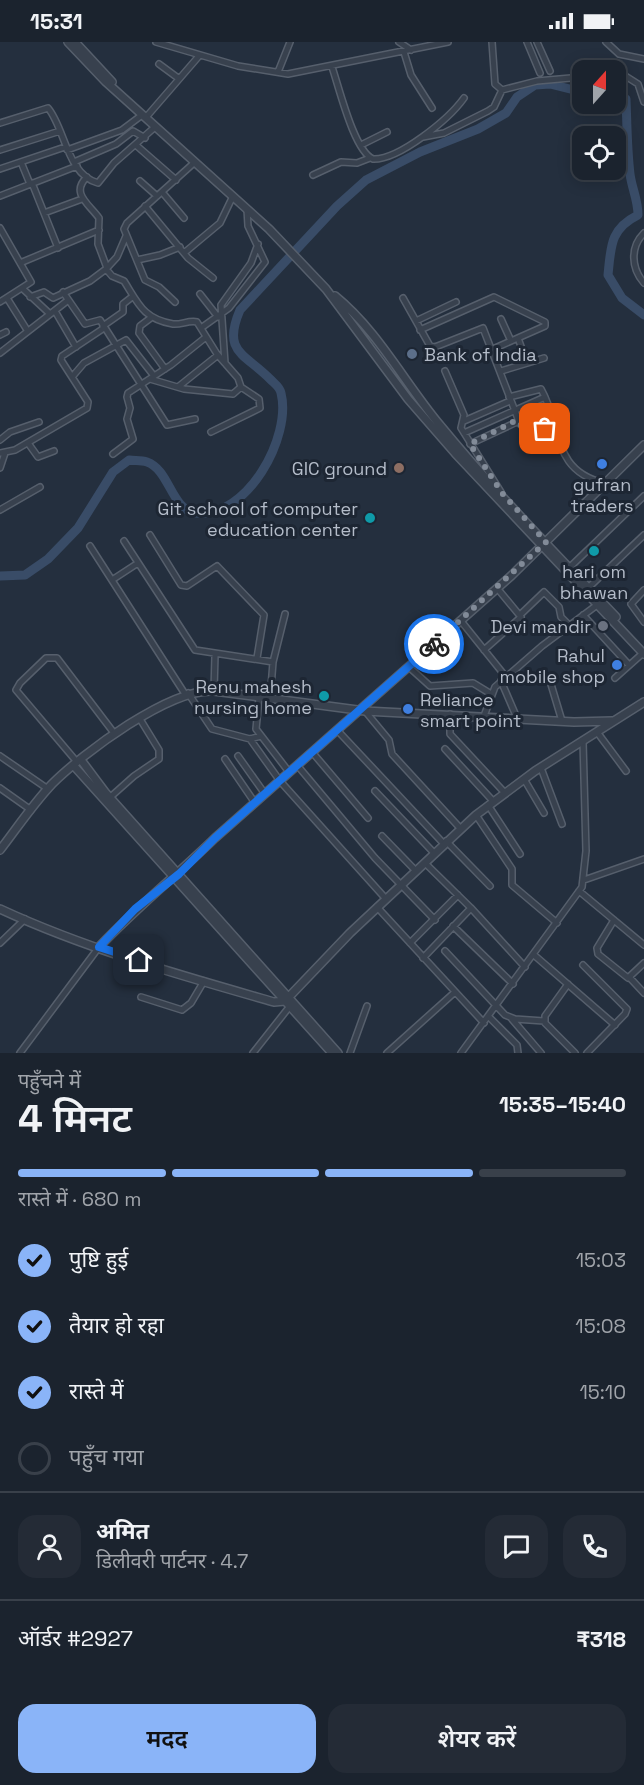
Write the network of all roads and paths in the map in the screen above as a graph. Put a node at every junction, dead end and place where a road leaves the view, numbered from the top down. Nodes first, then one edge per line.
1 (68, 42) edge
2 (75, 42) edge
3 (156, 42) edge
4 (290, 42) edge
5 (399, 42) edge
6 (448, 42) edge
7 (492, 42) edge
8 (527, 42) edge
9 (537, 42) edge
10 (606, 42) edge
11 (436, 43) edge
12 (411, 50) junction
13 (404, 52) junction
14 (199, 56) junction
15 (644, 59) edge
16 (159, 64) dead end
17 (332, 67) junction
18 (550, 71) dead end
19 (278, 72) junction
20 (540, 73) dead end
21 (626, 77) edge
22 (178, 78) junction
23 (572, 78) edge
24 (643, 88) edge
25 (502, 90) junction
26 (464, 98) dead end
27 (644, 102) edge
28 (432, 108) dead end
29 (145, 115) junction
30 (0, 123) edge
31 (155, 127) junction
32 (60, 131) junction
33 (387, 132) dead end
34 (420, 137) junction
35 (145, 138) junction
36 (361, 145) junction
37 (137, 146) junction
38 (66, 148) junction
39 (0, 150) edge
40 (370, 158) junction
41 (21, 162) junction
42 (195, 162) junction
43 (76, 164) junction
44 (0, 169) edge
45 (313, 175) dead end
46 (87, 177) junction
47 (176, 180) junction
48 (140, 181) dead end
49 (31, 183) junction
50 (159, 194) junction
51 (0, 196) edge
52 (233, 196) junction
53 (82, 199) junction
54 (145, 206) junction
55 (247, 209) junction
56 (44, 213) junction
57 (184, 218) dead end
58 (0, 228) edge
59 (269, 229) junction
60 (99, 230) junction
61 (644, 233) edge
62 (126, 236) junction
63 (258, 244) junction
64 (58, 248) junction
65 (182, 250) junction
66 (137, 260) junction
67 (20, 263) junction
68 (106, 269) junction
69 (213, 278) dead end
70 (644, 283) edge
71 (23, 289) junction
72 (326, 289) junction
73 (63, 292) junction
74 (200, 294) dead end
75 (30, 297) junction
76 (132, 297) junction
77 (7, 298) junction
78 (403, 298) dead end
79 (67, 301) junction
80 (0, 302) edge
81 (176, 302) dead end
82 (456, 302) dead end
83 (52, 312) junction
84 (219, 315) junction
85 (152, 317) junction
86 (501, 319) dead end
87 (416, 321) junction
88 (104, 327) junction
89 (201, 328) junction
90 (27, 330) junction
91 (420, 330) junction
92 (206, 337) junction
93 (518, 338) junction
94 (510, 341) junction
95 (76, 346) junction
96 (117, 346) junction
97 (493, 349) junction
98 (0, 353) edge
99 (218, 355) junction
100 (544, 358) dead end
101 (225, 363) junction
102 (527, 363) junction
103 (165, 369) junction
104 (501, 371) junction
105 (445, 372) dead end
106 (72, 377) junction
107 (152, 377) junction
108 (141, 385) junction
109 (178, 387) junction
110 (241, 387) junction
111 (545, 397) junction
112 (509, 399) junction
113 (549, 407) junction
114 (513, 411) junction
115 (195, 419) dead end
116 (517, 420) junction
117 (464, 421) junction
118 (39, 422) dead end
119 (555, 429) junction
120 (211, 432) dead end
121 (464, 433) junction
122 (0, 440) edge
123 (28, 443) junction
124 (470, 444) junction
125 (644, 445) edge
126 (54, 451) dead end
127 (2, 453) edge
128 (113, 453) dead end
129 (0, 468) edge
130 (604, 483) junction
131 (40, 487) dead end
132 (502, 493) junction
133 (644, 496) edge
134 (0, 510) edge
135 (150, 535) dead end
136 (643, 537) edge
137 (124, 542) dead end
138 (544, 544) junction
139 (90, 546) dead end
140 (138, 563) junction
141 (569, 568) junction
142 (112, 580) junction
143 (497, 588) junction
144 (588, 588) junction
145 (644, 590) edge
146 (597, 604) junction
147 (285, 614) dead end
148 (521, 614) junction
149 (583, 615) junction
150 (461, 621) junction
151 (644, 622) edge
152 (569, 625) junction
153 (484, 650) junction
154 (644, 651) edge
155 (215, 656) junction
156 (257, 658) junction
157 (273, 662) junction
158 (629, 665) junction
159 (410, 668) junction
160 (615, 678) dead end
161 (503, 679) junction
162 (550, 681) dead end
163 (214, 691) junction
164 (186, 693) junction
165 (490, 694) junction
166 (259, 698) junction
167 (270, 700) junction
168 (644, 702) edge
169 (362, 710) junction
170 (450, 714) junction
171 (484, 716) junction
172 (517, 718) junction
173 (140, 719) junction
174 (562, 721) junction
175 (615, 721) junction
176 (338, 731) junction
177 (597, 732) junction
178 (114, 733) junction
179 (261, 736) junction
180 (250, 739) junction
181 (583, 741) junction
182 (445, 749) dead end
183 (312, 752) junction
184 (0, 756) edge
185 (238, 756) dead end
186 (225, 759) dead end
187 (77, 763) junction
188 (297, 765) junction
189 (541, 768) junction
190 (626, 771) dead end
191 (289, 772) junction
192 (524, 779) junction
193 (280, 781) junction
194 (0, 788) edge
195 (48, 789) junction
196 (375, 791) dead end
197 (505, 793) junction
198 (265, 794) junction
199 (108, 799) junction
200 (255, 803) junction
201 (490, 803) junction
202 (31, 810) junction
203 (544, 813) dead end
204 (476, 814) junction
205 (368, 818) dead end
206 (562, 824) dead end
207 (460, 828) junction
208 (382, 836) dead end
209 (445, 843) junction
210 (0, 850) edge
211 (435, 854) junction
212 (520, 854) dead end
213 (644, 859) edge
214 (425, 863) junction
215 (416, 871) junction
216 (176, 875) junction
217 (584, 880) junction
218 (402, 885) junction
219 (490, 886) dead end
220 (579, 891) junction
221 (458, 895) junction
222 (386, 898) junction
223 (377, 907) junction
224 (471, 908) junction
225 (0, 909) edge
226 (25, 919) junction
227 (435, 920) junction
228 (614, 920) junction
229 (557, 923) junction
230 (453, 926) junction
231 (0, 943) edge
232 (411, 943) junction
233 (644, 945) edge
234 (99, 947) junction
235 (445, 951) dead end
236 (534, 955) junction
237 (423, 958) junction
238 (644, 963) edge
239 (583, 965) dead end
240 (525, 967) junction
241 (630, 978) junction
242 (204, 981) junction
243 (513, 984) junction
244 (568, 984) junction
245 (455, 992) junction
246 (644, 993) edge
247 (141, 997) dead end
248 (288, 1001) junction
249 (367, 1006) dead end
250 (496, 1006) junction
251 (489, 1017) junction
252 (511, 1018) junction
253 (544, 1021) junction
254 (484, 1023) junction
255 (615, 1025) junction
256 (20, 1053) edge
257 (253, 1053) edge
258 (332, 1053) edge
259 (338, 1053) edge
260 (350, 1053) edge
261 (387, 1053) edge
262 (461, 1053) edge
263 (518, 1053) edge
264 (541, 1053) edge
265 (575, 1053) edge
266 (587, 1053) edge

1 - 29 street
2 - 29 street
3 - 14 street
4 - 19 street
5 - 12 street
6 - 11 street
7 - 25 street
8 - 20 street
9 - 18 street
10 - 15 street
11 - 12 street
12 - 13 street
13 - 17 street
13 - 28 street
14 - 19 street
14 - 22 street
16 - 22 street
17 - 19 street
17 - 36 street
21 - 24 street
22 - 29 street
23 - 25 street
24 - 27 street
25 - 34 street
26 - 34 street
29 - 31 street
29 - 38 street
29 - 59 street
30 - 32 street
31 - 35 street
31 - 42 street
32 - 38 street
32 - 39 street
33 - 36 street
34 - 40 street
35 - 37 street
35 - 43 street
36 - 40 street
37 - 46 street
37 - 47 street
38 - 41 street
38 - 43 street
40 - 45 street
41 - 44 street
41 - 49 street
42 - 47 street
42 - 52 street
43 - 46 street
43 - 49 street
46 - 53 street
47 - 50 street
48 - 50 street
49 - 51 street
49 - 56 street
50 - 54 street
50 - 57 street
52 - 55 street
52 - 65 street
53 - 56 street
53 - 60 street
54 - 62 street
54 - 65 street
55 - 59 street
55 - 63 street
56 - 64 street
58 - 67 street
59 - 72 street
60 - 64 street
60 - 68 street
61 - 70 street
62 - 66 street
62 - 68 street
63 - 84 street
63 - 84 street
64 - 67 street
65 - 66 street
65 - 69 street
66 - 81 street
67 - 71 street
68 - 73 street
68 - 76 street
71 - 75 street
71 - 77 street
72 - 132 street
72 - 138 street
73 - 75 street
73 - 79 street
74 - 84 street
75 - 83 street
76 - 85 street
76 - 88 street
77 - 80 street
77 - 90 street
78 - 87 street
79 - 83 street
79 - 88 street
82 - 87 street
83 - 90 street
83 - 95 street
84 - 89 street
84 - 101 street
85 - 89 street
85 - 103 street
86 - 94 street
87 - 91 street
88 - 95 street
88 - 96 street
89 - 92 street
90 - 98 street
91 - 93 street
91 - 97 street
92 - 99 street
92 - 103 street
93 - 94 street
93 - 102 street
94 - 97 street
95 - 106 street
96 - 106 street
96 - 107 street
96 - 108 street
97 - 104 street
99 - 101 street
99 - 109 street
100 - 102 street
101 - 110 street
102 - 104 street
103 - 107 street
104 - 112 street
105 - 117 street
106 - 123 street
107 - 108 street
107 - 109 street
108 - 115 street
108 - 128 street
109 - 110 street
110 - 120 street
111 - 112 street
111 - 113 street
111 - 114 street
112 - 114 street
112 - 117 street
113 - 116 street
113 - 119 street
114 - 116 street
114 - 121 street
116 - 119 street
116 - 124 street
117 - 121 street
118 - 122 street
119 - 130 street
121 - 124 street
123 - 126 street
123 - 127 street
124 - 132 street
125 - 130 street
127 - 129 street
130 - 138 street
131 - 134 street
132 - 138 street
133 - 141 street
135 - 156 street
136 - 144 street
137 - 140 street
138 - 141 street
138 - 143 street
138 - 146 street
139 - 142 street
140 - 142 street
140 - 155 street
141 - 144 street
142 - 164 street
143 - 148 street
143 - 150 street
144 - 154 street
145 - 151 street
146 - 149 street
146 - 154 street
147 - 157 street
148 - 152 street
148 - 153 street
149 - 152 street
149 - 158 street
150 - 153 street
150 - 159 street
152 - 161 street
153 - 161 street
154 - 158 street
155 - 156 street
155 - 163 street
156 - 157 street
157 - 167 street
158 - 160 street
159 - 165 street
159 - 169 street
161 - 165 street
161 - 172 street
162 - 174 street
163 - 164 street
163 - 166 street
164 - 173 street
164 - 180 street
165 - 171 street
166 - 167 street
166 - 179 street
167 - 169 street
168 - 175 street
169 - 170 street
169 - 176 street
169 - 207 street
170 - 171 street
170 - 197 street
171 - 172 street
172 - 174 street
173 - 178 street
173 - 199 street
174 - 175 street
175 - 177 street
176 - 183 street
176 - 209 street
177 - 181 street
177 - 190 street
178 - 187 street
178 - 187 street
179 - 180 street
179 - 191 street
180 - 193 street
181 - 189 street
181 - 217 street
182 - 201 street
183 - 188 street
183 - 205 street
184 - 195 street
185 - 198 street
186 - 200 street
187 - 195 street
187 - 199 street
188 - 191 street
188 - 218 street
189 - 192 street
189 - 206 street
191 - 193 street
192 - 197 street
192 - 203 street
193 - 198 street
193 - 222 street
194 - 202 street
195 - 202 street
196 - 211 street
197 - 201 street
198 - 200 street
199 - 216 street
200 - 216 street
201 - 204 street
201 - 212 street
202 - 210 street
204 - 207 street
204 - 229 street
207 - 209 street
208 - 215 street
209 - 211 street
209 - 219 street
211 - 214 street
213 - 217 street
214 - 215 street
214 - 221 street
215 - 218 street
216 - 234 street
216 - 248 street
217 - 220 street
218 - 222 street
218 - 227 street
220 - 228 street
220 - 229 street
221 - 224 street
221 - 227 street
222 - 223 street
223 - 232 street
223 - 248 street
224 - 230 street
224 - 240 street
225 - 226 street
226 - 231 street
226 - 234 street
227 - 232 street
228 - 233 street
228 - 241 street
229 - 236 street
230 - 237 street
230 - 243 street
232 - 237 street
234 - 242 street
234 - 256 street
235 - 250 street
236 - 240 street
236 - 244 street
237 - 245 street
238 - 241 street
239 - 255 street
240 - 243 street
241 - 246 street
242 - 247 street
242 - 248 street
243 - 250 street
244 - 253 street
244 - 255 street
245 - 254 street
245 - 261 street
248 - 257 street
248 - 258 street
248 - 259 street
249 - 260 street
250 - 251 street
250 - 252 street
251 - 254 street
251 - 263 street
252 - 253 street
252 - 264 street
253 - 265 street
254 - 262 street
255 - 266 street

